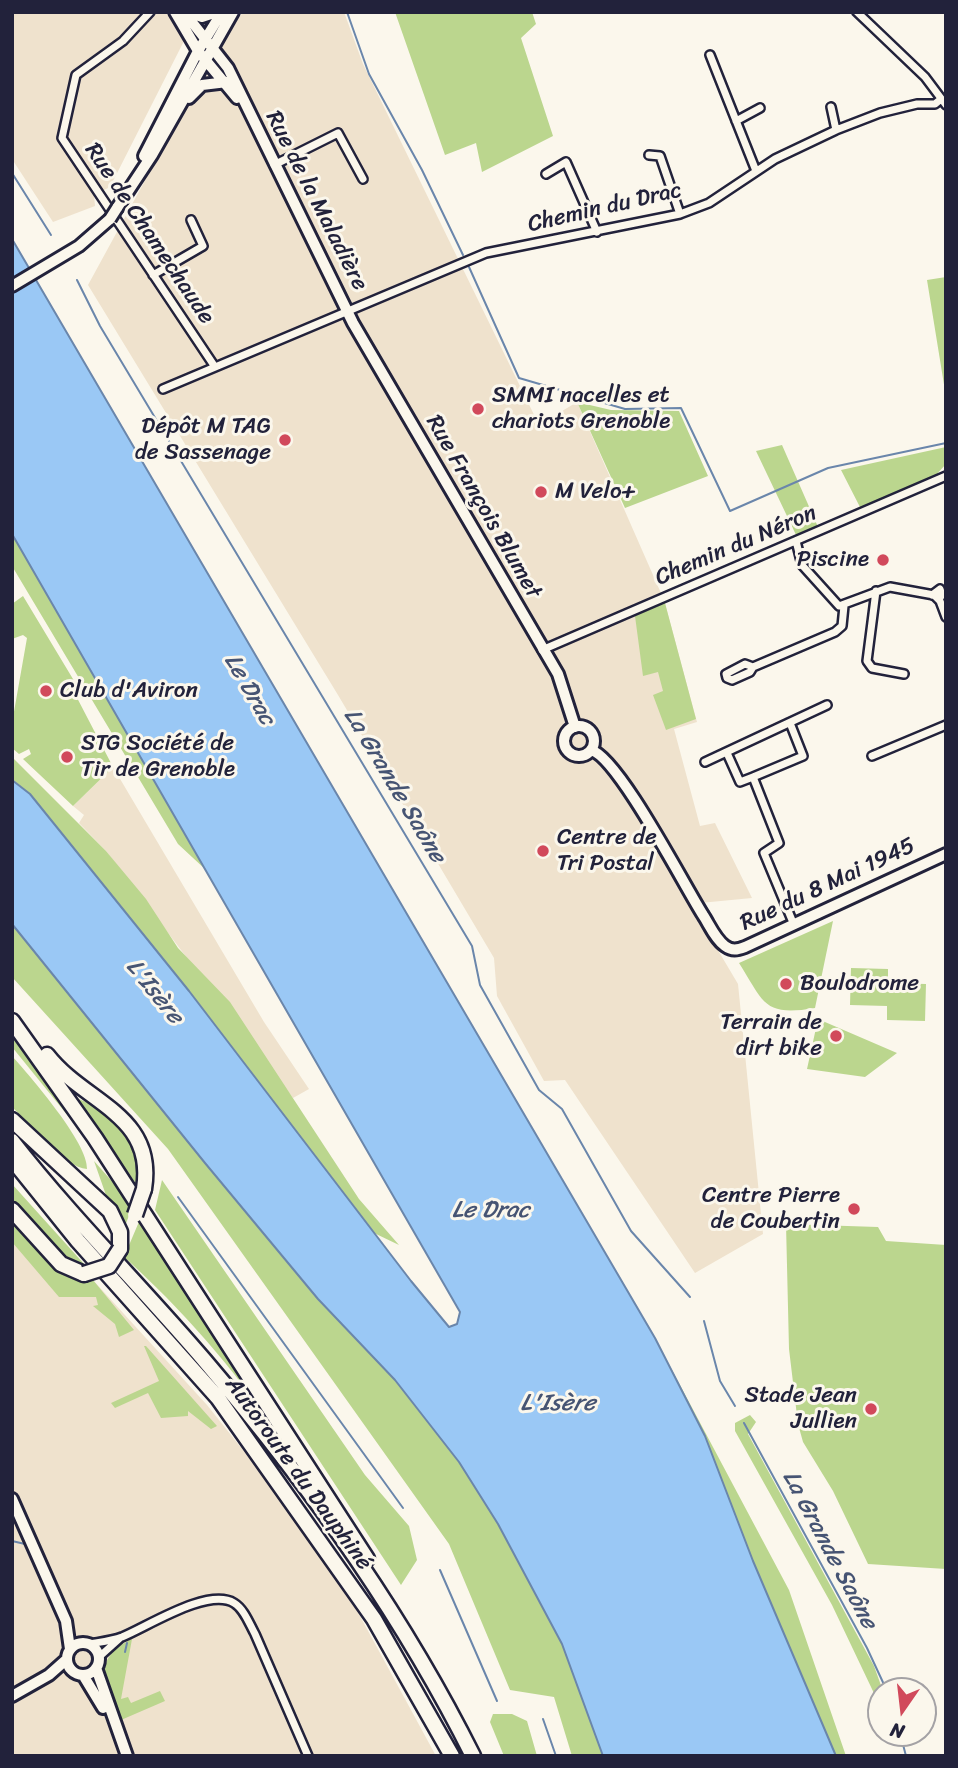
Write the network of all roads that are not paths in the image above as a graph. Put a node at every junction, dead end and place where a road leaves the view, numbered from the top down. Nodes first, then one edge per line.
1 (150, 12) edge
2 (220, 12) edge
3 (233, 12) edge
4 (857, 12) edge
5 (179, 13) edge
6 (209, 43) junction
7 (201, 55) junction
8 (710, 55) dead end
9 (228, 82) junction
10 (943, 102) edge
11 (831, 107) dead end
12 (760, 108) dead end
13 (736, 121) junction
14 (171, 122) junction
15 (836, 130) junction
16 (649, 155) dead end
17 (274, 164) junction
18 (756, 171) junction
19 (546, 174) dead end
20 (363, 179) dead end
21 (130, 187) junction
22 (680, 214) junction
23 (191, 219) dead end
24 (597, 232) junction
25 (153, 275) junction
26 (12, 286) edge
27 (348, 312) junction
28 (215, 367) junction
29 (163, 389) dead end
30 (946, 476) edge
31 (796, 541) junction
32 (876, 591) junction
33 (844, 606) junction
34 (946, 617) edge
35 (542, 650) junction
36 (753, 667) dead end
37 (904, 674) dead end
38 (827, 705) dead end
39 (790, 723) junction
40 (946, 726) edge
41 (575, 727) junction
42 (592, 750) junction
43 (727, 753) junction
44 (872, 756) dead end
45 (705, 762) dead end
46 (753, 777) junction
47 (946, 854) edge
48 (794, 925) junction
49 (12, 1014) edge
50 (12, 1021) edge
51 (12, 1120) edge
52 (12, 1141) edge
53 (12, 1159) edge
54 (12, 1171) edge
55 (12, 1210) edge
56 (78, 1241) junction
57 (120, 1249) junction
58 (12, 1499) edge
59 (66, 1621) junction
60 (119, 1638) junction
61 (86, 1643) junction
62 (68, 1654) junction
63 (97, 1662) junction
64 (428, 1669) junction
65 (78, 1673) junction
66 (50, 1675) junction
67 (12, 1696) edge
68 (118, 1734) junction
69 (127, 1756) edge
70 (308, 1756) edge
71 (453, 1756) edge
72 (473, 1756) edge

1 - 25 street, Rue de Chamechaude
2 - 5 street
2 - 6 street
3 - 6 street
4 - 10 street
5 - 6 street, Rue de la Maladière
5 - 7 street, Rue de la Maladière
6 - 7 street
6 - 9 street, Rue de la Maladière
7 - 9 street, Rue de la Maladière
7 - 14 street
7 - 21 street
8 - 13 street
9 - 14 street
9 - 17 street, Rue de la Maladière
10 - 15 street, Chemin du Drac
11 - 15 street
12 - 13 street
13 - 18 street
14 - 21 street
15 - 18 street, Chemin du Drac
16 - 22 street
17 - 20 street
17 - 27 street, Rue de la Maladière
18 - 22 street, Chemin du Drac
19 - 24 street
21 - 26 street, bridge
22 - 24 street, Chemin du Drac
23 - 25 street
24 - 27 street, Chemin du Drac
25 - 28 street, Rue de Chamechaude
27 - 28 street
27 - 35 street, Rue François Blumet
28 - 29 street
30 - 31 street, Chemin du Néron
31 - 33 street
31 - 35 street, Chemin du Néron
32 - 33 street
32 - 34 street
32 - 37 street
33 - 36 street
35 - 41 street, Rue François Blumet
38 - 39 street
39 - 43 street
39 - 46 street
40 - 44 street
41 - 42 street
41 - 42 street
42 - 48 street, Rue du 8 Mai 1945
43 - 45 street
43 - 46 street
46 - 48 street
47 - 48 street, Rue du 8 Mai 1945
49 - 57 highway, bridge
50 - 64 highway
51 - 57 highway
52 - 64 highway
53 - 56 highway
54 - 56 highway
55 - 57 highway, bridge
56 - 71 highway, Autoroute du Dauphiné
58 - 59 street
59 - 61 street
59 - 62 street
60 - 61 street
60 - 63 street
60 - 70 street
61 - 62 street
61 - 63 street
62 - 65 street
62 - 66 street
63 - 65 street
63 - 68 street
64 - 72 highway
65 - 66 street
65 - 68 street
66 - 67 street
68 - 69 street

